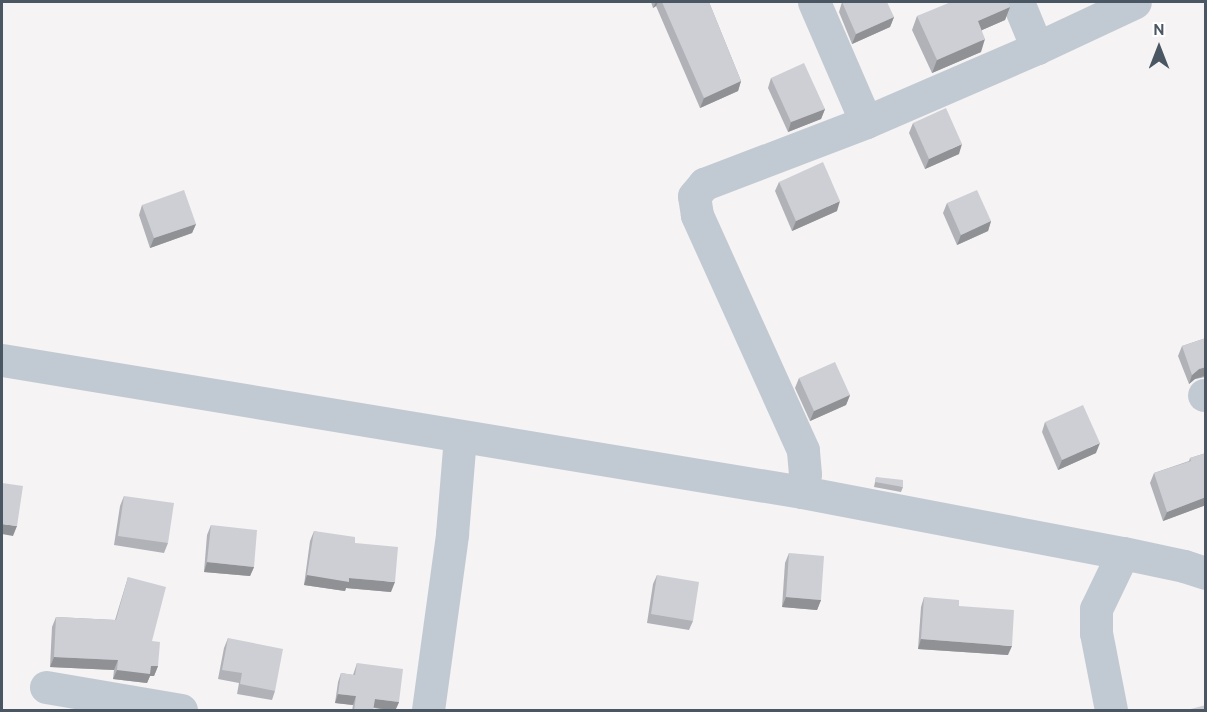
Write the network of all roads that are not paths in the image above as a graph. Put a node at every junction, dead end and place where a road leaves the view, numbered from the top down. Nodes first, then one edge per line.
1 (814, 2) edge
2 (1018, 2) edge
3 (1135, 2) edge
4 (1037, 48) junction
5 (866, 122) junction
6 (2, 360) edge
7 (460, 437) junction
8 (802, 492) junction
9 (1122, 553) junction
10 (1206, 573) edge
11 (46, 687) dead end
12 (181, 711) edge
13 (428, 711) edge
14 (1111, 711) edge

1 - 5 street
2 - 4 street
3 - 4 street
4 - 5 street
5 - 8 street
6 - 7 street
7 - 8 street
7 - 13 street
8 - 9 street
9 - 10 street
9 - 14 street
11 - 12 street

